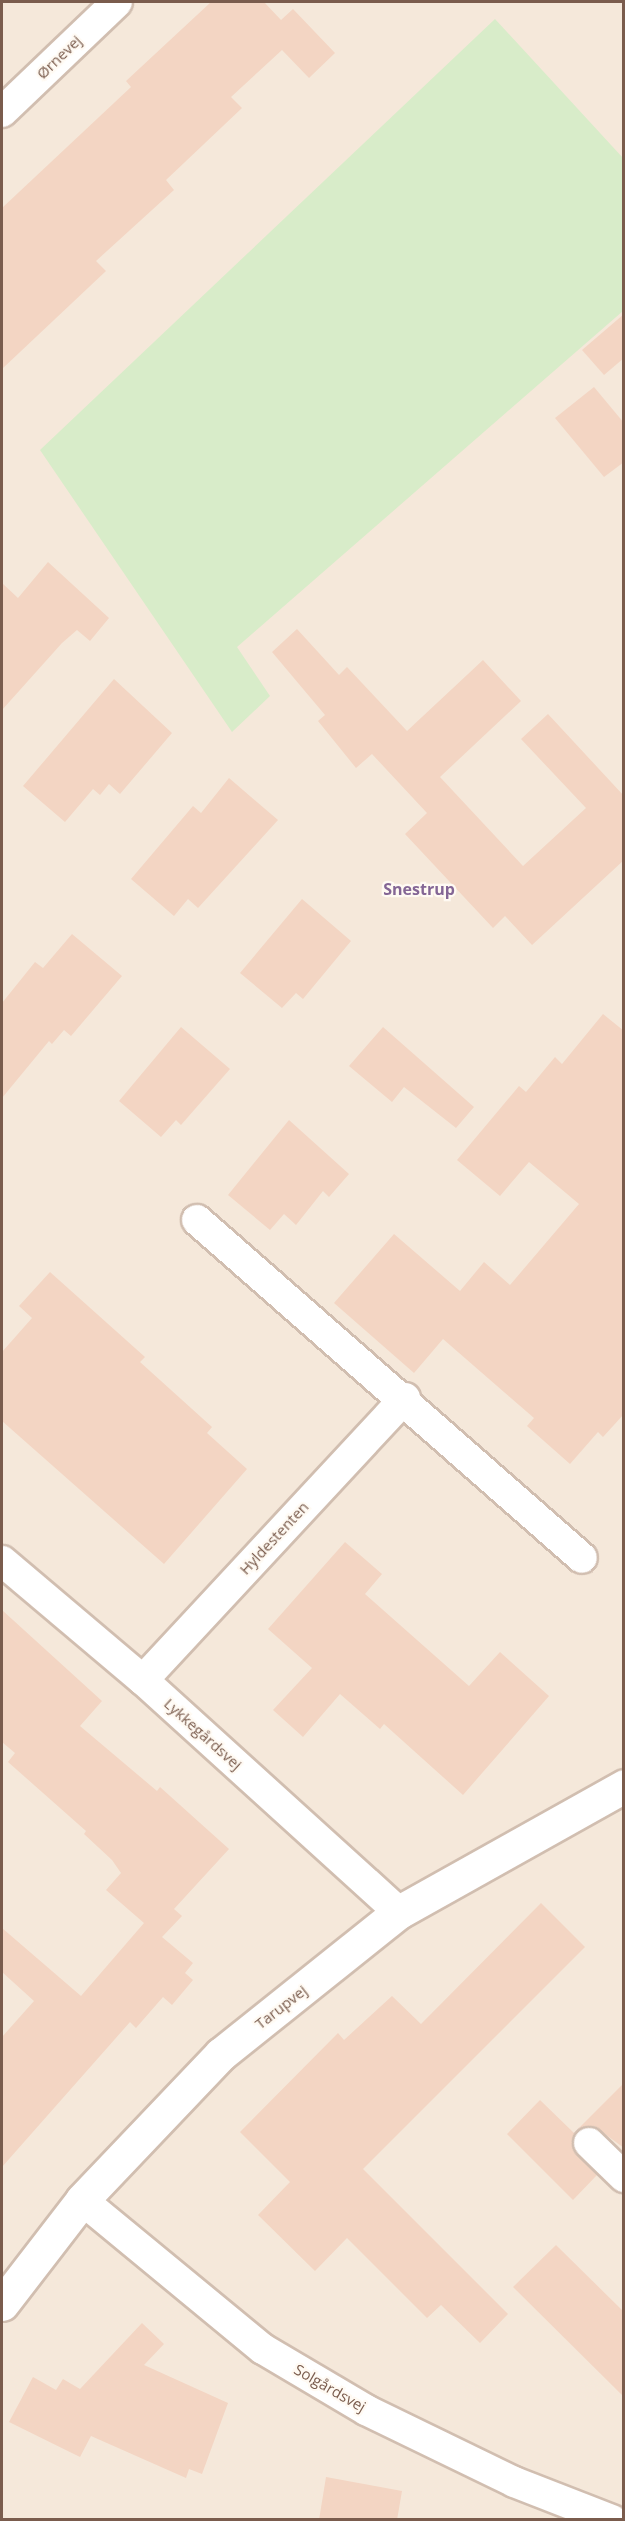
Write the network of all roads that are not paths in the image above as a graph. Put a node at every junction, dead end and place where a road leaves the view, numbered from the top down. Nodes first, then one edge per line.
1 (117, 2) edge
2 (2, 112) edge
3 (197, 1220) dead end
4 (405, 1398) junction
5 (582, 1558) dead end
6 (2, 1561) edge
7 (143, 1680) junction
8 (624, 1786) edge
9 (399, 1912) junction
10 (589, 2143) dead end
11 (624, 2177) edge
12 (82, 2200) junction
13 (2, 2304) edge
14 (612, 2520) edge

1 - 2 street, Ørnevej
3 - 4 street
4 - 5 street
4 - 7 street, Hyldestenten
6 - 7 street, Lykkegårdsvej
7 - 9 street, Lykkegårdsvej
8 - 9 street, Tarupvej
9 - 12 street, Tarupvej
10 - 11 street
12 - 13 street, Tarupvej
12 - 14 street, Solgårdsvej

